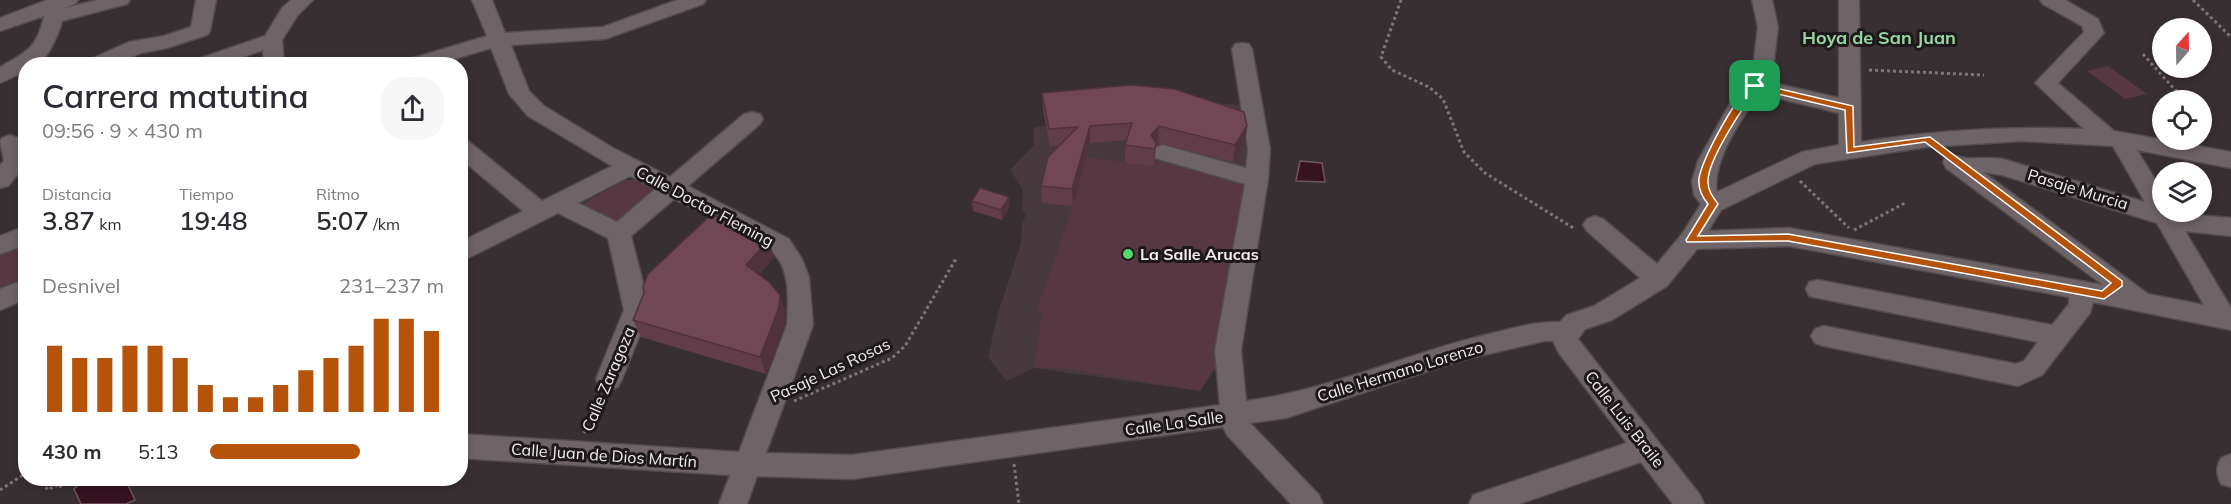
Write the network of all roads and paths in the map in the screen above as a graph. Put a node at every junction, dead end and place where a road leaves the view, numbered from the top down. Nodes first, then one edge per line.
1 (120, 0) edge
2 (206, 0) edge
3 (303, 0) edge
4 (482, 0) edge
5 (696, 0) edge
6 (1401, 0) edge
7 (1762, 0) edge
8 (1849, 0) edge
9 (2050, 0) edge
10 (2193, 0) edge
11 (59, 6) edge
12 (0, 25) edge
13 (2231, 37) edge
14 (272, 40) junction
15 (497, 40) junction
16 (1242, 49) dead end
17 (2143, 54) dead end
18 (34, 57) edge
19 (115, 57) edge
20 (225, 57) edge
21 (273, 57) edge
22 (440, 57) edge
23 (18, 64) edge
24 (0, 65) edge
25 (18, 68) edge
26 (1850, 69) junction
27 (1984, 75) dead end
28 (0, 76) edge
29 (1755, 86) junction
30 (2175, 90) edge
31 (1850, 108) junction
32 (752, 119) dead end
33 (1927, 139) junction
34 (2114, 139) junction
35 (12, 142) edge
36 (1850, 151) junction
37 (468, 152) edge
38 (1163, 153) dead end
39 (2231, 160) edge
40 (631, 166) junction
41 (1960, 166) junction
42 (1786, 169) junction
43 (1257, 179) junction
44 (0, 180) edge
45 (673, 188) junction
46 (2152, 197) edge
47 (1905, 203) dead end
48 (1713, 204) junction
49 (550, 208) junction
50 (2152, 213) edge
51 (2168, 222) edge
52 (2181, 222) edge
53 (1594, 225) dead end
54 (2231, 227) edge
55 (619, 233) junction
56 (18, 238) edge
57 (1690, 240) junction
58 (1616, 244) junction
59 (0, 245) edge
60 (468, 249) edge
61 (957, 257) dead end
62 (1658, 279) junction
63 (1818, 289) dead end
64 (2101, 289) junction
65 (18, 292) edge
66 (0, 300) edge
67 (2227, 319) edge
68 (1566, 332) junction
69 (1824, 336) dead end
70 (2058, 336) junction
71 (609, 379) joint
72 (768, 413) junction
73 (1234, 415) junction
74 (1011, 445) junction
75 (468, 446) edge
76 (1647, 448) junction
77 (575, 453) junction
78 (747, 464) junction
79 (2231, 466) edge
80 (2231, 475) edge
81 (18, 478) edge
82 (0, 490) edge
83 (733, 504) edge
84 (1019, 504) edge
85 (1309, 504) edge
86 (1483, 504) edge
87 (1690, 504) edge

1 - 11 street
2 - 19 street
3 - 14 street
4 - 15 street, Calle Doctor Fleming
5 - 15 street
6 - 58 path
7 - 29 street
8 - 26 street
9 - 34 street
10 - 13 path
11 - 12 street
11 - 18 street
14 - 20 street
14 - 21 street
15 - 22 street
15 - 40 street, Calle Doctor Fleming
16 - 43 street, Calle La Salle
17 - 30 path
23 - 24 street
25 - 28 street
26 - 27 path
26 - 31 street
29 - 31 street
29 - 48 street
31 - 36 street
32 - 45 street
33 - 34 street
33 - 36 street
33 - 41 street
34 - 39 street
34 - 46 street
35 - 44 street
36 - 42 street
37 - 49 street
38 - 43 street
40 - 45 street, Calle Doctor Fleming
40 - 49 street
41 - 50 street, Pasaje Murcia
41 - 64 street
42 - 47 path
42 - 48 street
43 - 73 street, Calle La Salle
45 - 55 street
45 - 72 street, Calle Doctor Fleming
48 - 57 street
49 - 55 street
49 - 60 street
51 - 67 street
52 - 54 street, Pasaje Murcia
53 - 58 street
55 - 71 street, Calle Zaragoza
56 - 59 street
57 - 62 street
57 - 64 street
58 - 62 street
61 - 72 path, Pasaje Las Rosas
62 - 68 street
63 - 70 street
64 - 67 street
64 - 70 street
65 - 66 street
68 - 73 street, Calle Hermano Lorenzo
68 - 76 street, Calle Luis Braile
69 - 70 street
71 - 77 path, Calle Zaragoza
72 - 78 street, Calle Doctor Fleming
73 - 74 street, Calle La Salle
73 - 85 street
74 - 78 street, Calle La Salle
74 - 84 path
75 - 77 street, Calle Juan de Dios Martín
76 - 86 street
76 - 87 street, Calle Luis Braile
77 - 78 street, Calle Juan de Dios Martín
78 - 83 street, Calle Doctor Fleming
79 - 80 street
81 - 82 path

